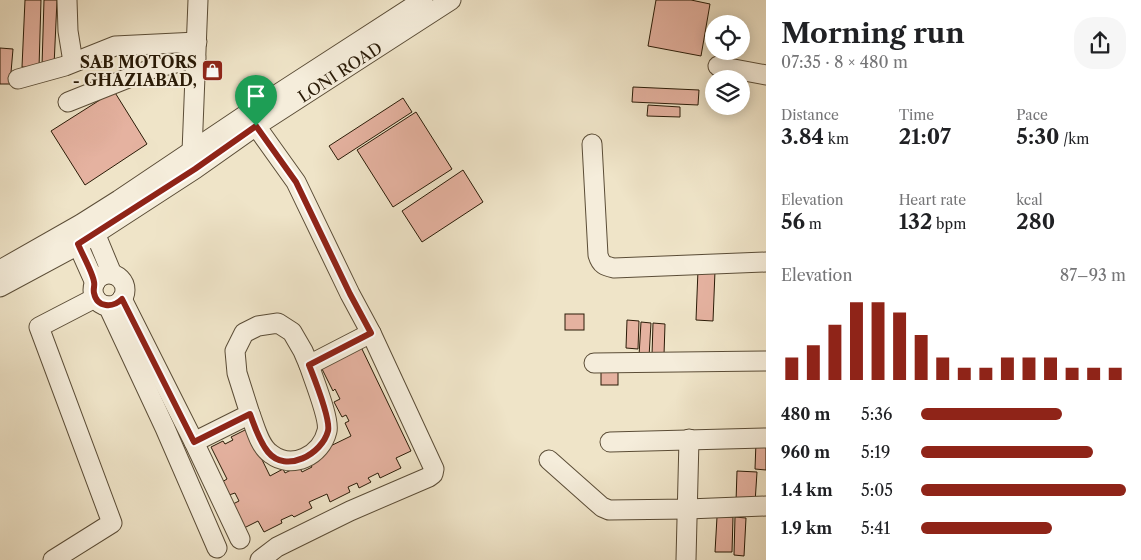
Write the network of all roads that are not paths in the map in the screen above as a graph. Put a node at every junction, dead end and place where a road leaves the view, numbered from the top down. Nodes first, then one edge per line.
1 (68, 0) edge
2 (198, 0) edge
3 (451, 0) edge
4 (422, 7) edge
5 (197, 50) junction
6 (73, 62) junction
7 (718, 66) dead end
8 (766, 75) edge
9 (18, 79) dead end
10 (68, 102) dead end
11 (256, 126) junction
12 (592, 144) dead end
13 (193, 160) junction
14 (95, 233) junction
15 (78, 244) junction
16 (766, 262) edge
17 (0, 270) edge
18 (112, 274) junction
19 (0, 287) edge
20 (105, 296) junction
21 (371, 333) junction
22 (766, 361) edge
23 (594, 363) dead end
24 (309, 365) junction
25 (250, 414) junction
26 (766, 438) edge
27 (689, 440) junction
28 (194, 442) junction
29 (610, 442) dead end
30 (548, 460) dead end
31 (766, 506) edge
32 (688, 509) junction
33 (240, 539) junction
34 (215, 554) edge
35 (52, 560) edge
36 (259, 560) edge
37 (686, 560) edge

1 - 6 street
2 - 5 street
3 - 4 street, LONI ROAD
4 - 11 street, LONI ROAD
4 - 13 street, LONI ROAD
5 - 6 street
5 - 10 street
5 - 13 street
6 - 9 street
7 - 8 street
11 - 13 street, LONI ROAD
11 - 21 street
12 - 16 street
13 - 14 street, LONI ROAD
13 - 17 street, LONI ROAD
14 - 15 street, LONI ROAD
14 - 18 street
15 - 19 street, LONI ROAD
15 - 20 street
18 - 20 street
18 - 20 street
20 - 28 street
20 - 34 street
20 - 35 street
21 - 24 street
21 - 36 street
22 - 23 street
24 - 25 street
24 - 25 street
25 - 28 street
26 - 27 street
27 - 29 street
27 - 32 street
28 - 33 street
30 - 32 street
31 - 32 street
32 - 37 street
33 - 34 street
33 - 36 street

